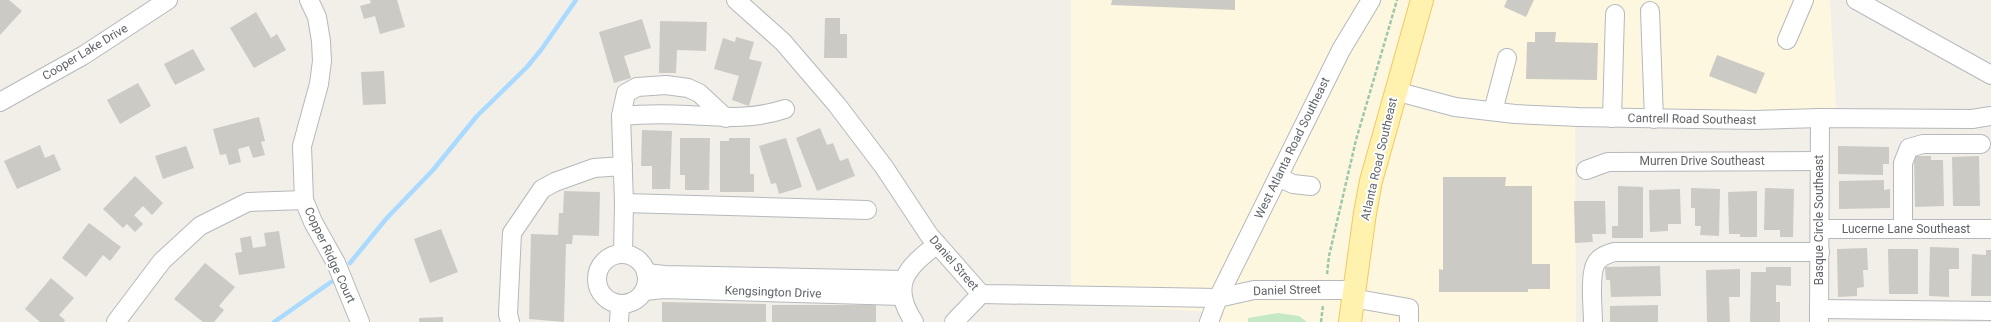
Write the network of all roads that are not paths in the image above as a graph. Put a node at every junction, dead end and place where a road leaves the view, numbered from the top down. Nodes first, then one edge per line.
1 (168, 0) edge
2 (309, 0) edge
3 (736, 0) edge
4 (1371, 0) edge
5 (1422, 0) edge
6 (1804, 0) edge
7 (1856, 0) edge
8 (1650, 11) dead end
9 (1615, 14) dead end
10 (1787, 40) dead end
11 (1507, 58) dead end
12 (1991, 75) edge
13 (1395, 91) junction
14 (0, 102) edge
15 (785, 109) dead end
16 (1493, 111) junction
17 (621, 116) junction
18 (1991, 116) edge
19 (726, 118) junction
20 (1612, 118) junction
21 (1820, 118) junction
22 (1654, 119) junction
23 (1981, 144) dead end
24 (1819, 161) junction
25 (623, 166) junction
26 (1586, 170) dead end
27 (1278, 177) junction
28 (1311, 186) dead end
29 (304, 200) junction
30 (624, 203) junction
31 (867, 210) dead end
32 (1820, 229) junction
33 (1903, 229) junction
34 (1991, 229) edge
35 (936, 244) junction
36 (1820, 252) junction
37 (623, 254) junction
38 (646, 273) junction
39 (902, 288) junction
40 (644, 291) junction
41 (981, 294) junction
42 (1353, 294) junction
43 (1218, 298) junction
44 (620, 304) junction
45 (1991, 311) edge
46 (1819, 315) edge
47 (116, 322) edge
48 (360, 322) edge
49 (510, 322) edge
50 (619, 322) edge
51 (914, 322) edge
52 (954, 322) edge
53 (1209, 322) edge
54 (1350, 322) edge
55 (1409, 322) edge
56 (1593, 322) edge

1 - 14 street, Cooper Lake Drive
2 - 29 street, Copper Ridge Court
3 - 35 street, Daniel Street
4 - 27 street, West Atlanta Road Southeast
5 - 13 main road, Atlanta Road Southeast
6 - 10 street
7 - 12 street
8 - 22 street
9 - 20 street
11 - 16 street
13 - 16 street, Cantrell Road Southeast
13 - 42 main road, Atlanta Road Southeast
15 - 19 street
16 - 20 street, Cantrell Road Southeast
17 - 19 street
17 - 19 street
17 - 25 street
18 - 21 street, Cantrell Road Southeast
20 - 22 street, Cantrell Road Southeast
21 - 22 street, Cantrell Road Southeast
21 - 24 street, Basque Circle Southeast
23 - 33 street
24 - 26 street, Murren Drive Southeast
24 - 32 street, Basque Circle Southeast
25 - 30 street
25 - 49 street
27 - 28 street
27 - 43 street, West Atlanta Road Southeast
29 - 47 street
29 - 48 street, Copper Ridge Court
30 - 31 street
30 - 37 street
32 - 33 street, Lucerne Lane Southeast
32 - 36 street, Basque Circle Southeast
33 - 34 street, Lucerne Lane Southeast
35 - 39 street
35 - 41 street, Daniel Street
36 - 46 street, Basque Circle Southeast
36 - 56 street
37 - 38 street
37 - 44 street
38 - 39 street, Kengsington Drive
38 - 40 street
39 - 40 street, Kengsington Drive
39 - 51 street
40 - 44 street
41 - 43 street, Daniel Street
41 - 52 street
42 - 43 street, Daniel Street
42 - 54 main road, Atlanta Road Southeast
42 - 55 street, Daniel Street
43 - 53 street, West Atlanta Road Southeast
44 - 50 street
45 - 46 street

